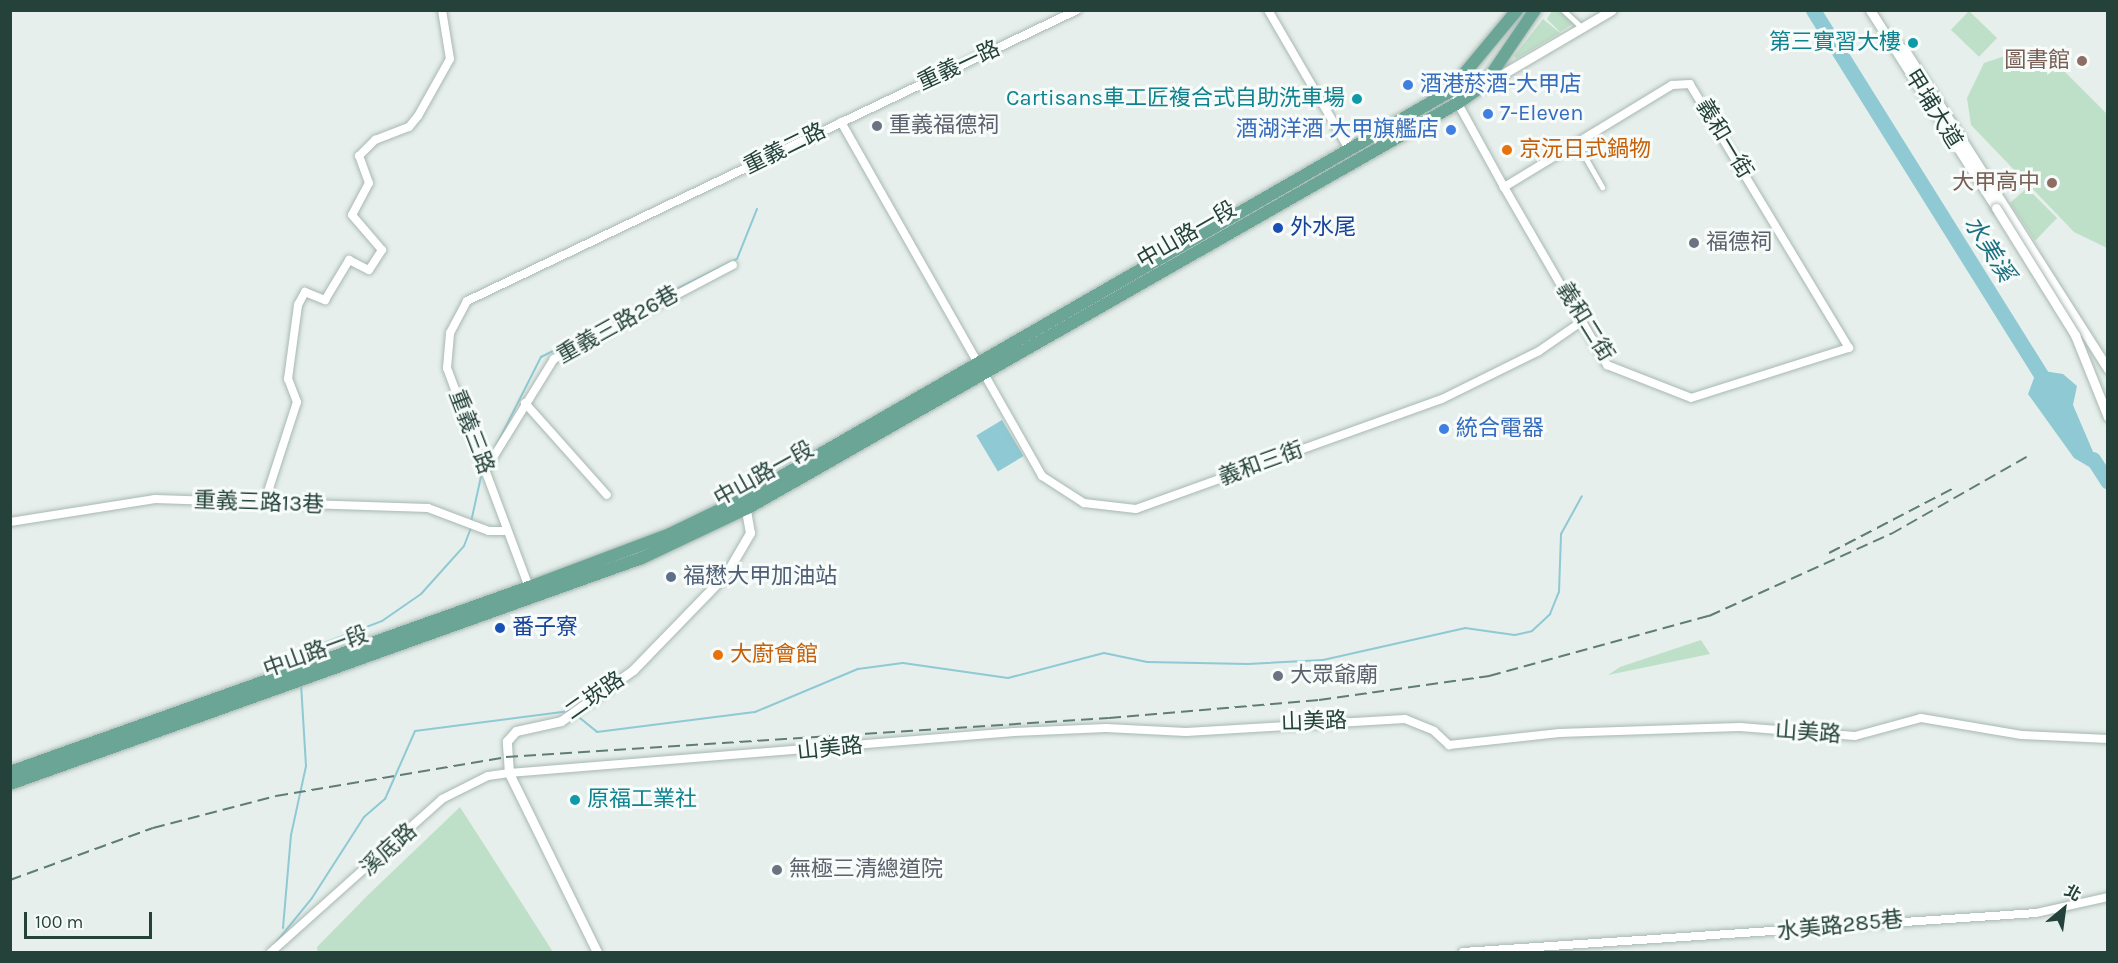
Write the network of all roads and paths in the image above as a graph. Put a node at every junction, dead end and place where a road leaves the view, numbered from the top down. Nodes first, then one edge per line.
1 (442, 10) edge
2 (1077, 10) edge
3 (1268, 10) edge
4 (1517, 10) edge
5 (1535, 10) edge
6 (1563, 10) edge
7 (1612, 10) edge
8 (1870, 10) edge
9 (1581, 27) junction
10 (1887, 36) junction
11 (1484, 85) junction
12 (1449, 92) junction
13 (1458, 103) junction
14 (841, 122) junction
15 (1576, 143) junction
16 (1350, 151) junction
17 (1504, 187) junction
18 (1602, 187) dead end
19 (733, 265) dead end
20 (498, 283) joint
21 (1581, 322) junction
22 (1849, 348) joint
23 (980, 369) junction
24 (2108, 369) edge
25 (525, 403) junction
26 (2108, 417) edge
27 (486, 469) junction
28 (607, 495) dead end
29 (264, 504) junction
30 (745, 504) junction
31 (10, 522) edge
32 (506, 531) junction
33 (531, 592) junction
34 (2108, 739) edge
35 (10, 772) edge
36 (509, 773) junction
37 (10, 784) edge
38 (2108, 897) edge
39 (275, 950) edge
40 (597, 952) edge
41 (1463, 952) edge

1 - 29 street
2 - 14 street, 重義一路
3 - 16 street
4 - 12 main road
5 - 11 main road
6 - 9 street
7 - 9 street, 中山路一段
8 - 10 street, 甲埔大道
9 - 11 street, 中山路一段
10 - 24 street
10 - 26 street, 甲埔大道, bridge
11 - 12 street, 中山路一段
11 - 13 main road, 中山路一段
12 - 13 street, 義和二街
12 - 16 main road, 中山路一段
13 - 17 street, 義和二街
13 - 23 main road, 中山路一段
14 - 20 street, 重義二路
14 - 23 street, 重義二路
15 - 17 street, 義和一街
15 - 18 street
15 - 22 street, 義和一街
16 - 23 main road, 中山路一段
17 - 21 street, 義和二街
19 - 25 street, 重義三路26巷
20 - 27 street, 重義三路
21 - 22 street, 義和二街
21 - 23 street, 義和三街
23 - 30 main road, 中山路一段
25 - 27 street, 重義三路26巷
25 - 28 street
27 - 32 street, 重義三路
29 - 31 street, 重義三路13巷
29 - 32 street, 重義三路13巷
30 - 33 main road, 中山路一段
30 - 36 street, 二崁路
32 - 33 street, 重義三路
33 - 35 main road, 中山路一段
33 - 37 main road, 中山路一段
34 - 36 street, 山美路
36 - 39 street, 溪底路
36 - 40 street, 二崁路
38 - 41 street, 水美路285巷

